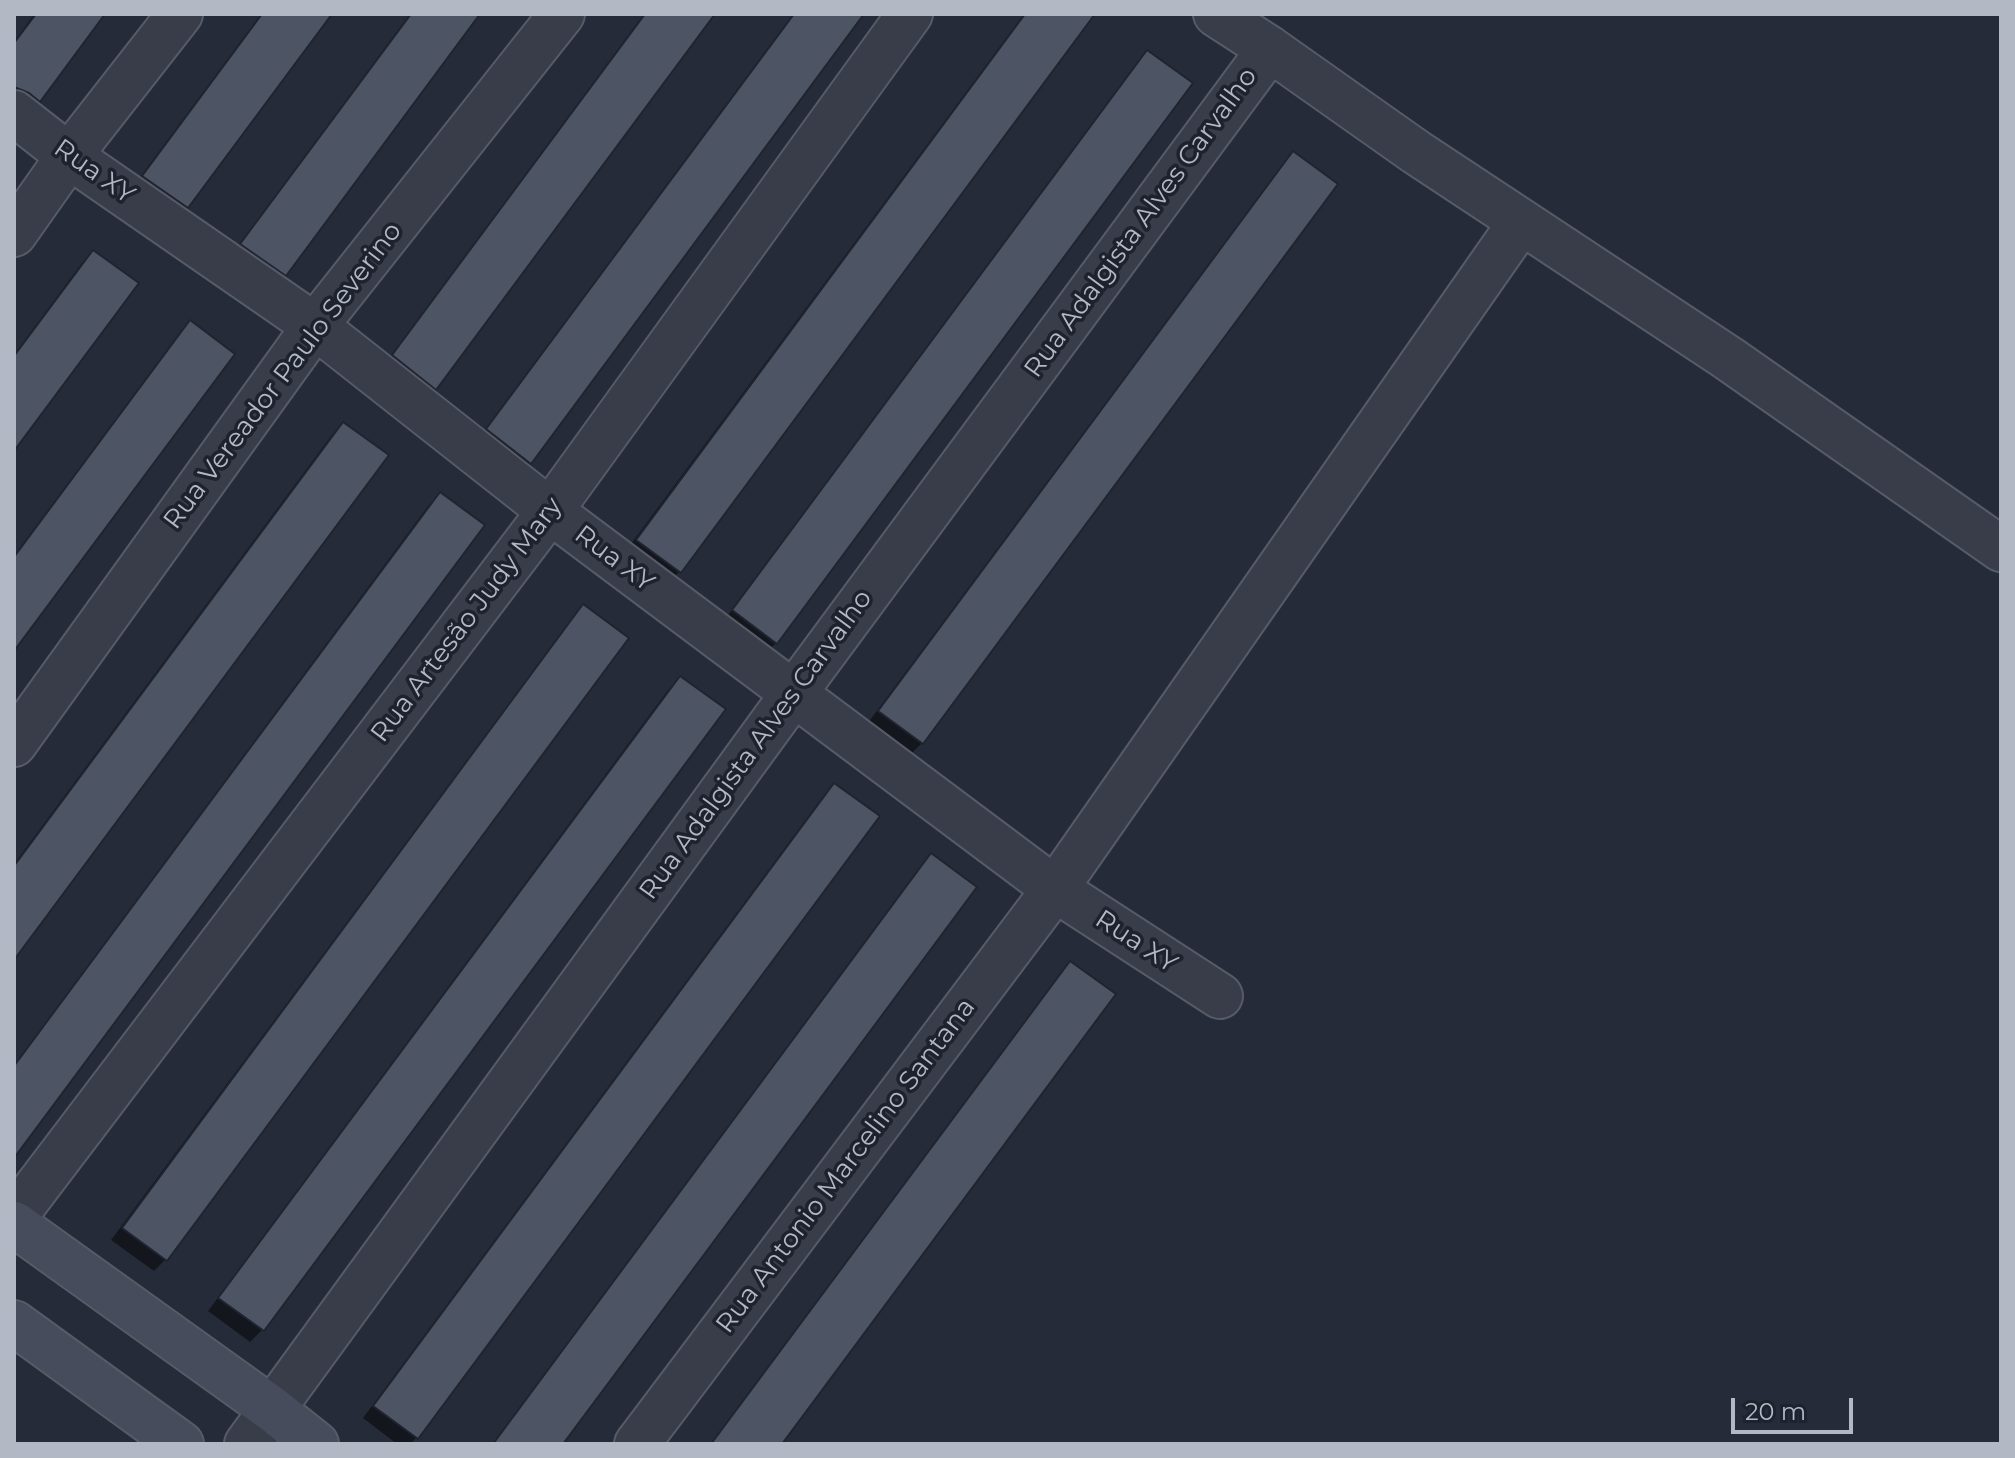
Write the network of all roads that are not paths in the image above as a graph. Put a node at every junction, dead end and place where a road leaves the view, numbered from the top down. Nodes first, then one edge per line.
1 (180, 14) edge
2 (562, 14) edge
3 (910, 14) edge
4 (1216, 14) edge
5 (1270, 49) junction
6 (14, 113) edge
7 (69, 156) junction
8 (1521, 222) junction
9 (14, 234) edge
10 (315, 326) junction
11 (550, 511) junction
12 (2001, 549) edge
13 (794, 693) junction
14 (14, 744) edge
15 (1055, 889) junction
16 (1220, 996) dead end
17 (14, 1217) edge
18 (14, 1224) edge
19 (14, 1323) edge
20 (272, 1409) junction
21 (181, 1444) edge
22 (247, 1444) edge
23 (316, 1444) edge
24 (637, 1444) edge

1 - 7 street
2 - 10 street, Rua Vereador Paulo Severino
3 - 11 street, Rua Artesão Judy Mary
4 - 5 street
5 - 8 street
5 - 13 street, Rua Adalgista Alves Carvalho
6 - 7 street, Rua XY
7 - 9 street
7 - 10 street, Rua XY
8 - 12 street
8 - 15 street, Rua Antonio Marcelino Santana
10 - 11 street, Rua XY
10 - 14 street, Rua Vereador Paulo Severino
11 - 13 street, Rua XY
11 - 17 street, Rua Artesão Judy Mary
13 - 15 street, Rua XY
13 - 20 street, Rua Adalgista Alves Carvalho
15 - 16 street, Rua XY
15 - 24 street, Rua Antonio Marcelino Santana
18 - 20 street
19 - 21 street
20 - 22 street, Rua Adalgista Alves Carvalho
20 - 23 street

